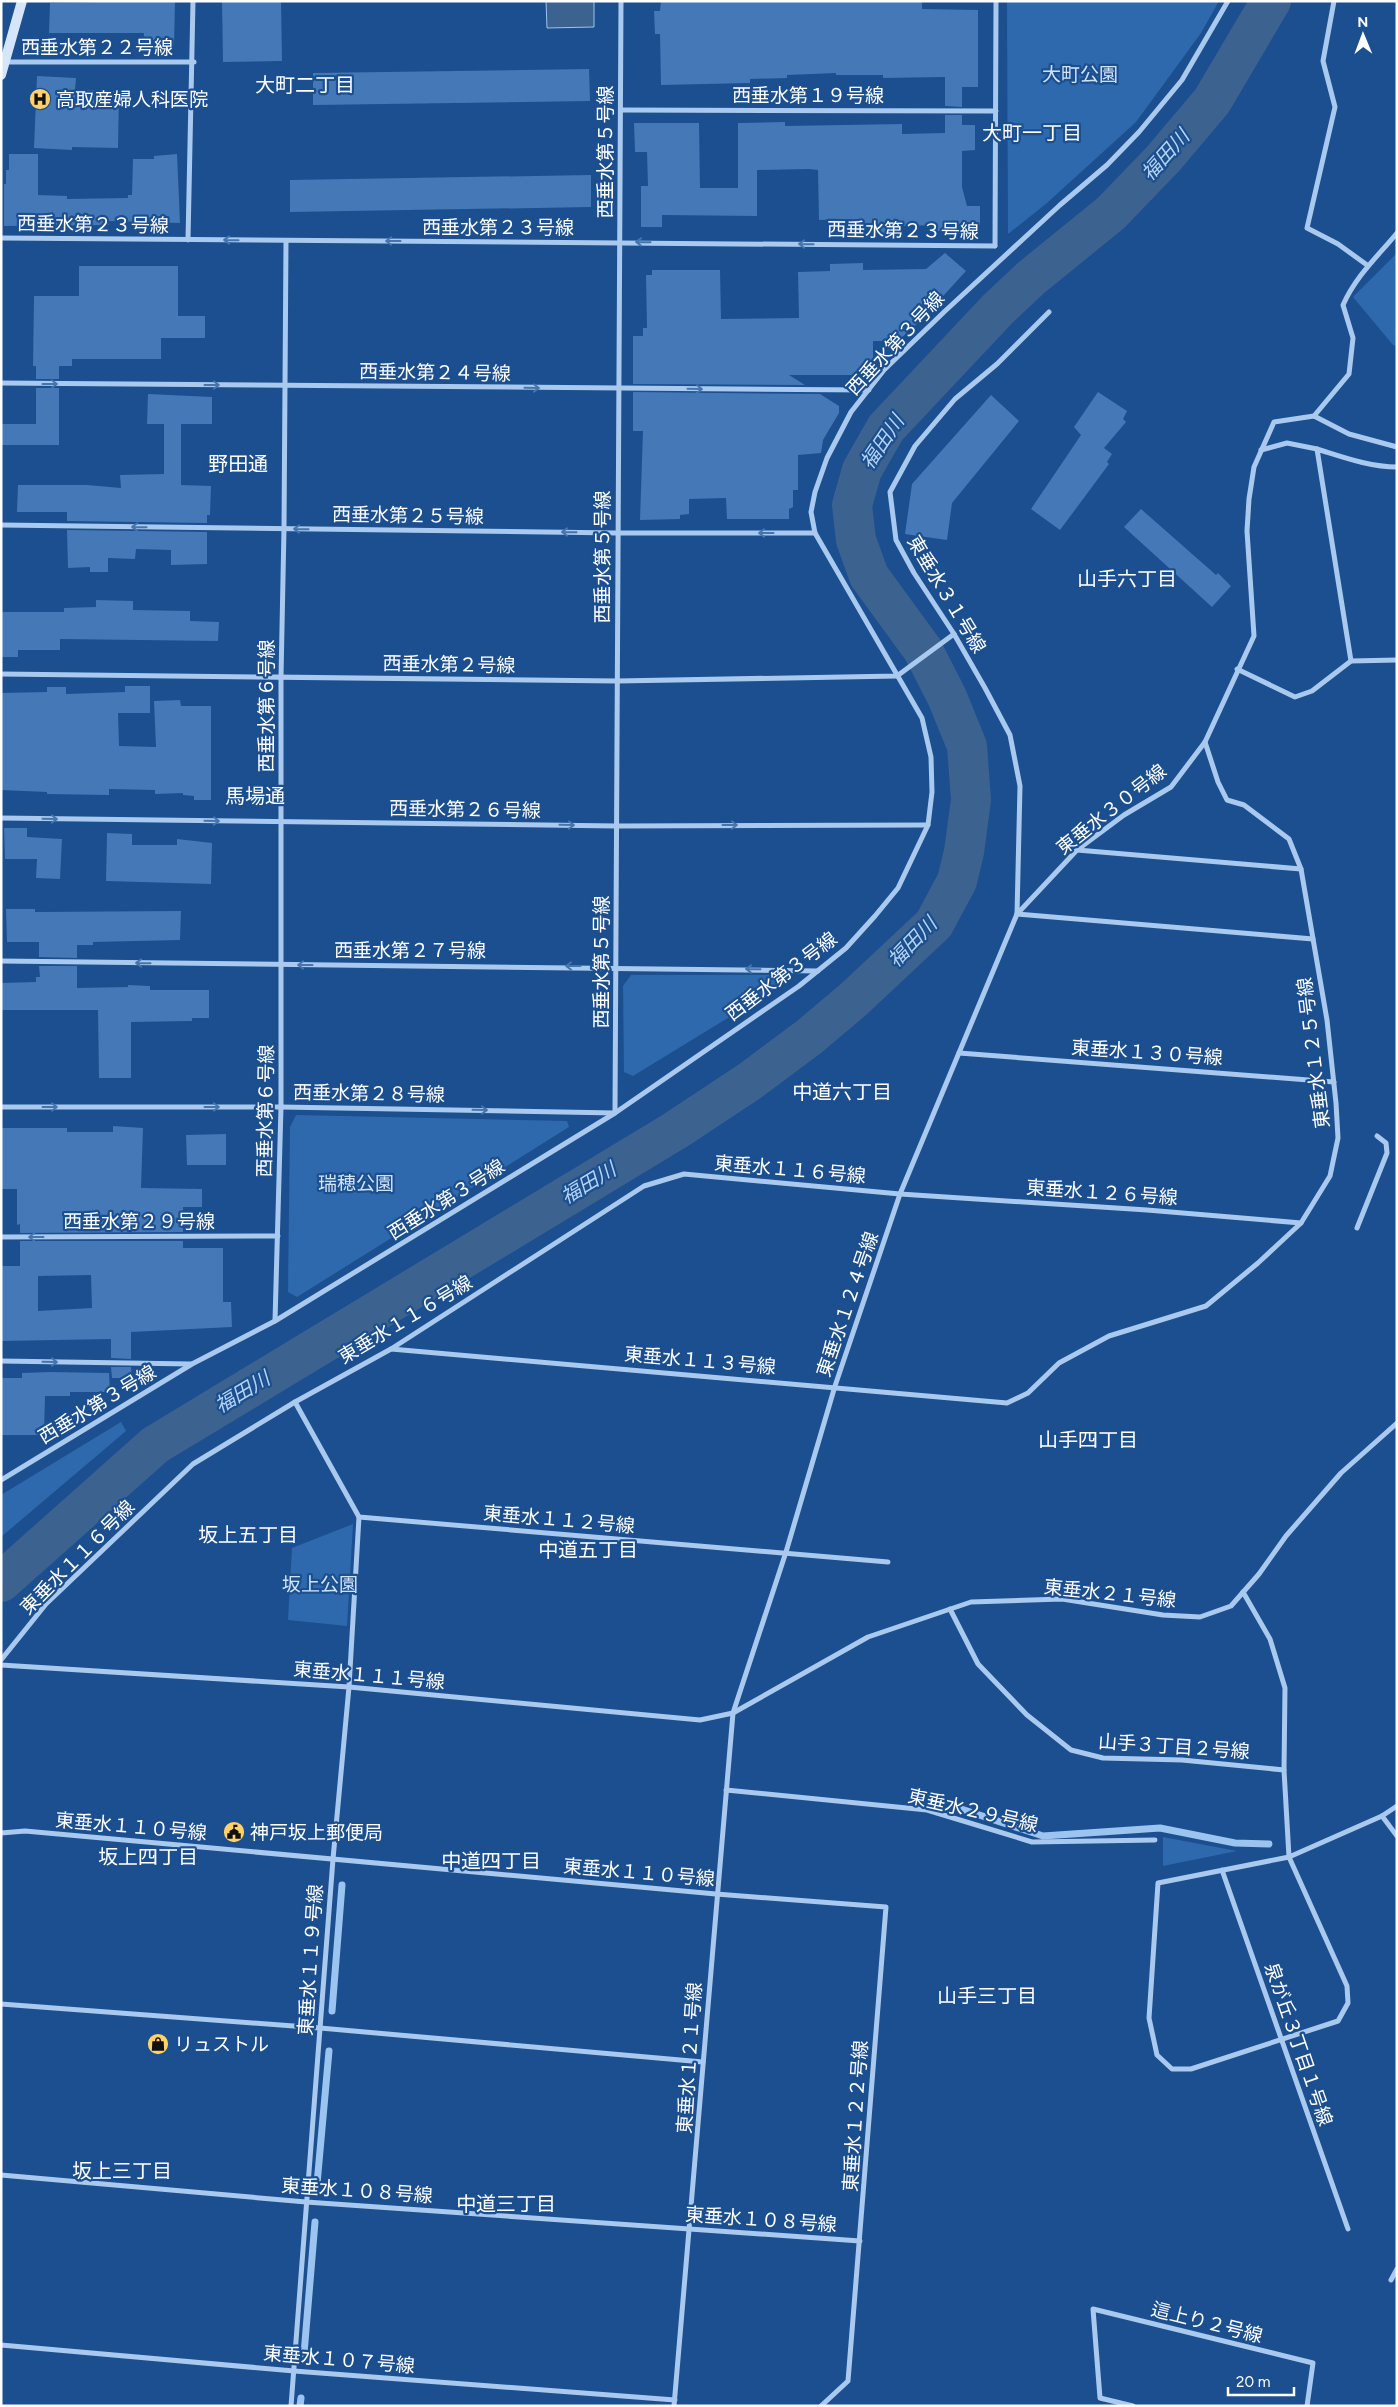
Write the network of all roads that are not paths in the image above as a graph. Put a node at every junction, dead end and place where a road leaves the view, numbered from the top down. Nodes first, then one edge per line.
1 (22, 1) edge
2 (193, 1) edge
3 (622, 1) edge
4 (996, 1) edge
5 (1228, 1) edge
6 (1334, 1) edge
7 (3, 62) edge
8 (194, 62) junction
9 (1, 75) edge
10 (621, 110) junction
11 (996, 111) junction
12 (1397, 233) edge
13 (1, 238) edge
14 (188, 240) junction
15 (286, 241) junction
16 (620, 242) junction
17 (995, 246) junction
18 (1003, 256) junction
19 (1367, 264) junction
20 (1049, 312) dead end
21 (1, 384) edge
22 (285, 385) junction
23 (618, 389) junction
24 (869, 390) junction
25 (1314, 416) junction
26 (1397, 447) edge
27 (1318, 449) junction
28 (1261, 450) junction
29 (1397, 467) edge
30 (1, 525) edge
31 (284, 529) junction
32 (815, 532) junction
33 (617, 533) junction
34 (954, 634) junction
35 (1397, 660) edge
36 (1351, 661) junction
37 (1238, 669) junction
38 (1, 674) edge
39 (897, 676) junction
40 (281, 678) junction
41 (617, 681) junction
42 (1205, 742) junction
43 (1, 818) edge
44 (281, 822) junction
45 (928, 825) junction
46 (616, 826) junction
47 (1077, 850) junction
48 (1301, 869) junction
49 (1017, 914) junction
50 (1313, 939) junction
51 (1, 961) edge
52 (281, 964) junction
53 (616, 967) junction
54 (819, 970) junction
55 (959, 1053) junction
56 (1334, 1082) junction
57 (1, 1107) edge
58 (281, 1107) junction
59 (615, 1113) junction
60 (1378, 1136) dead end
61 (900, 1194) junction
62 (1302, 1223) junction
63 (1358, 1228) dead end
64 (278, 1236) junction
65 (1, 1237) edge
66 (276, 1322) junction
67 (391, 1349) junction
68 (1, 1360) edge
69 (192, 1364) junction
70 (835, 1386) junction
71 (295, 1402) junction
72 (1007, 1403) joint
73 (1397, 1423) edge
74 (1, 1480) edge
75 (359, 1517) junction
76 (786, 1552) junction
77 (888, 1562) dead end
78 (1243, 1592) junction
79 (950, 1609) junction
80 (1, 1660) edge
81 (1, 1665) edge
82 (349, 1687) junction
83 (733, 1713) junction
84 (1284, 1770) junction
85 (726, 1790) junction
86 (1397, 1806) edge
87 (1382, 1816) junction
88 (1, 1834) edge
89 (1397, 1836) edge
90 (1155, 1840) dead end
91 (1289, 1857) junction
92 (333, 1859) junction
93 (1222, 1870) junction
94 (716, 1894) junction
95 (886, 1907) joint
96 (1, 2004) edge
97 (320, 2028) junction
98 (1282, 2039) junction
99 (703, 2062) junction
100 (1, 2176) edge
101 (306, 2202) junction
102 (690, 2229) junction
103 (1348, 2229) dead end
104 (860, 2241) junction
105 (1397, 2269) edge
106 (1391, 2280) dead end
107 (1, 2345) edge
108 (294, 2371) junction
109 (675, 2403) edge
110 (291, 2406) edge
111 (821, 2406) edge
112 (1133, 2406) edge
113 (1307, 2406) edge

1 - 7 main road
2 - 8 street
3 - 10 street, 西垂水第５号線
4 - 11 street
5 - 18 street, 西垂水第３号線
6 - 19 street
7 - 8 street, 西垂水第２２号線
7 - 9 main road
8 - 14 street
10 - 11 street, 西垂水第１９号線
10 - 16 street, 西垂水第５号線
11 - 17 street
12 - 19 street
13 - 14 street, 西垂水第２３号線
15 -> 14 street, 西垂水第２３号線
16 -> 15 street, 西垂水第２３号線
15 - 22 street, 西垂水第６号線
17 -> 16 street, 西垂水第２３号線
16 - 23 street, 西垂水第５号線
17 - 18 street
18 - 24 street, 西垂水第３号線
19 - 25 street
20 - 34 street, 東垂水３１号線
21 -> 22 street, 西垂水第２４号線
22 -> 23 street, 西垂水第２４号線
22 - 31 street, 西垂水第６号線
23 -> 24 street, 西垂水第２４号線
23 - 33 street, 西垂水第５号線
24 - 32 street, 西垂水第３号線
25 - 26 street
25 - 28 street, 東垂水３０号線
27 - 28 street
27 - 29 street
27 - 36 street
28 - 37 street, 東垂水３０号線
31 -> 30 street, 西垂水第２５号線
33 -> 31 street, 西垂水第２５号線
31 - 40 street, 西垂水第６号線
32 -> 33 street, 西垂水第２５号線
32 - 39 street, 西垂水第３号線
33 - 41 street, 西垂水第５号線
34 - 39 street
34 - 49 street, 東垂水３１号線
35 - 36 street
36 - 37 street
37 - 42 street, 東垂水３０号線
38 - 40 street, 西垂水第２号線
39 - 41 street, 西垂水第２号線
39 - 45 street, 西垂水第３号線
40 - 41 street, 西垂水第２号線
40 - 44 street, 西垂水第６号線
41 - 46 street, 西垂水第５号線
42 - 47 street, 東垂水３０号線
42 - 48 street, 東垂水１２５号線
43 -> 44 street, 西垂水第２６号線
44 -> 46 street, 西垂水第２６号線
44 - 52 street, 西垂水第６号線
46 -> 45 street, 西垂水第２６号線
45 - 54 street, 西垂水第３号線
46 - 53 street, 西垂水第５号線
47 - 48 street
47 - 49 street, 東垂水３０号線
48 - 50 street, 東垂水１２５号線
49 - 50 street
49 - 55 street, 東垂水１２４号線
50 - 56 street, 東垂水１２５号線
52 -> 51 street, 西垂水第２７号線
53 -> 52 street, 西垂水第２７号線
52 - 58 street, 西垂水第６号線
54 -> 53 street, 西垂水第２７号線
53 - 59 street, 西垂水第５号線
54 - 59 street, 西垂水第３号線
55 - 56 street, 東垂水１３０号線
55 - 61 street, 東垂水１２４号線
56 - 62 street, 東垂水１２５号線
57 -> 58 street, 西垂水第２８号線
58 -> 59 street, 西垂水第２８号線
58 - 64 street, 西垂水第６号線
59 - 66 street, 西垂水第３号線
60 - 63 street
61 - 62 street, 東垂水１２６号線
61 - 67 street, 東垂水１１６号線
61 - 70 street, 東垂水１２４号線
62 - 72 street, 東垂水１２５号線
64 -> 65 street, 西垂水第２９号線
64 - 66 street, 西垂水第６号線
66 - 69 street, 西垂水第３号線
67 - 70 street, 東垂水１１３号線
67 - 71 street, 東垂水１１６号線
68 -> 69 street
69 - 74 street, 西垂水第３号線
70 - 72 street, 東垂水１１３号線
70 - 76 street, 東垂水１２４号線
71 - 75 street
71 - 80 street, 東垂水１１６号線
73 - 78 street, 東垂水２１号線
75 - 76 street, 東垂水１１２号線
75 - 82 street, 東垂水１１９号線
76 - 77 street, 東垂水１１２号線
76 - 83 street, 東垂水１２４号線
78 - 79 street, 東垂水２１号線
78 - 84 street
79 - 83 street, 東垂水２１号線
79 - 84 street, 山手３丁目２号線
81 - 82 street, 東垂水１１１号線
82 - 83 street, 東垂水１１１号線
82 - 92 street, 東垂水１１９号線
83 - 85 street, 東垂水１２１号線
84 - 91 street
85 - 90 street, 東垂水２９号線
85 - 94 street, 東垂水１２１号線
86 - 87 street
87 - 89 street
87 - 91 street
88 - 92 street, 東垂水１１０号線
91 - 93 street
91 - 98 street
92 - 94 street, 東垂水１１０号線
92 - 97 street, 東垂水１１９号線
93 - 98 street, 泉が丘３丁目１号線
93 - 98 street
94 - 95 street, 東垂水１１０号線
94 - 99 street, 東垂水１２１号線
95 - 104 street, 東垂水１２２号線
96 - 97 street
97 - 99 street
97 - 101 street, 東垂水１１９号線
98 - 103 street, 泉が丘３丁目１号線
99 - 102 street, 東垂水１２１号線
100 - 101 street, 東垂水１０８号線
101 - 102 street, 東垂水１０８号線
101 - 108 street, 東垂水１１９号線
102 - 104 street, 東垂水１０８号線
102 - 109 street, 東垂水１２１号線
104 - 111 street, 東垂水１２２号線
105 - 106 street
107 - 108 street, 東垂水１０７号線
108 - 109 street, 東垂水１０７号線
108 - 110 street, 東垂水１１９号線
112 - 113 street, 這上り２号線

